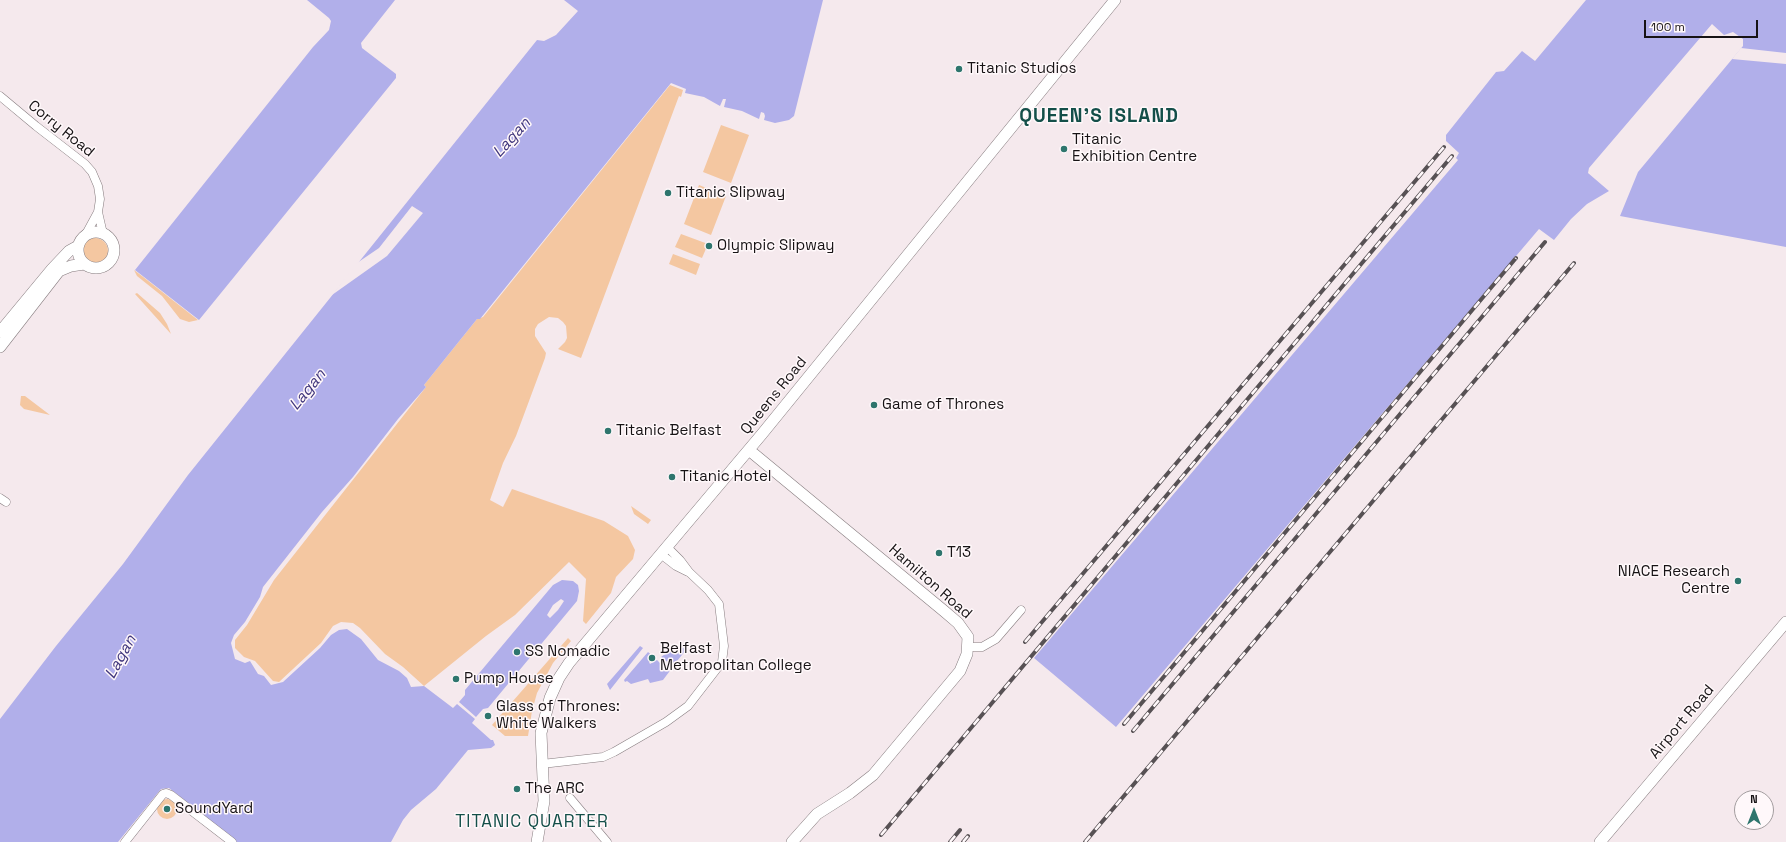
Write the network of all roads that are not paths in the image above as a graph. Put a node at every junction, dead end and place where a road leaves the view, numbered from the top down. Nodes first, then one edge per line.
1 (1114, 0) edge
2 (0, 96) edge
3 (98, 212) junction
4 (103, 234) junction
5 (85, 236) junction
6 (78, 246) junction
7 (84, 264) junction
8 (0, 332) edge
9 (0, 347) edge
10 (749, 450) junction
11 (665, 552) junction
12 (1021, 610) dead end
13 (1786, 622) edge
14 (969, 647) junction
15 (542, 764) junction
16 (570, 798) dead end
17 (125, 842) edge
18 (232, 842) edge
19 (537, 842) edge
20 (607, 842) edge
21 (792, 842) edge
22 (1600, 842) edge

1 - 10 street, Queens Road
2 - 3 street, Corry Road
3 - 4 street, Corry Road
3 - 5 street, Corry Road
4 - 5 street
4 - 7 street
5 - 6 street
6 - 7 street
6 - 8 street
7 - 9 street
10 - 11 street, Queens Road
10 - 14 street, Hamilton Road
11 - 15 street, Queens Road
11 - 15 street
12 - 14 street
13 - 22 street, Airport Road
14 - 21 street
15 - 19 street, Queens Road
16 - 20 street
17 - 18 street

